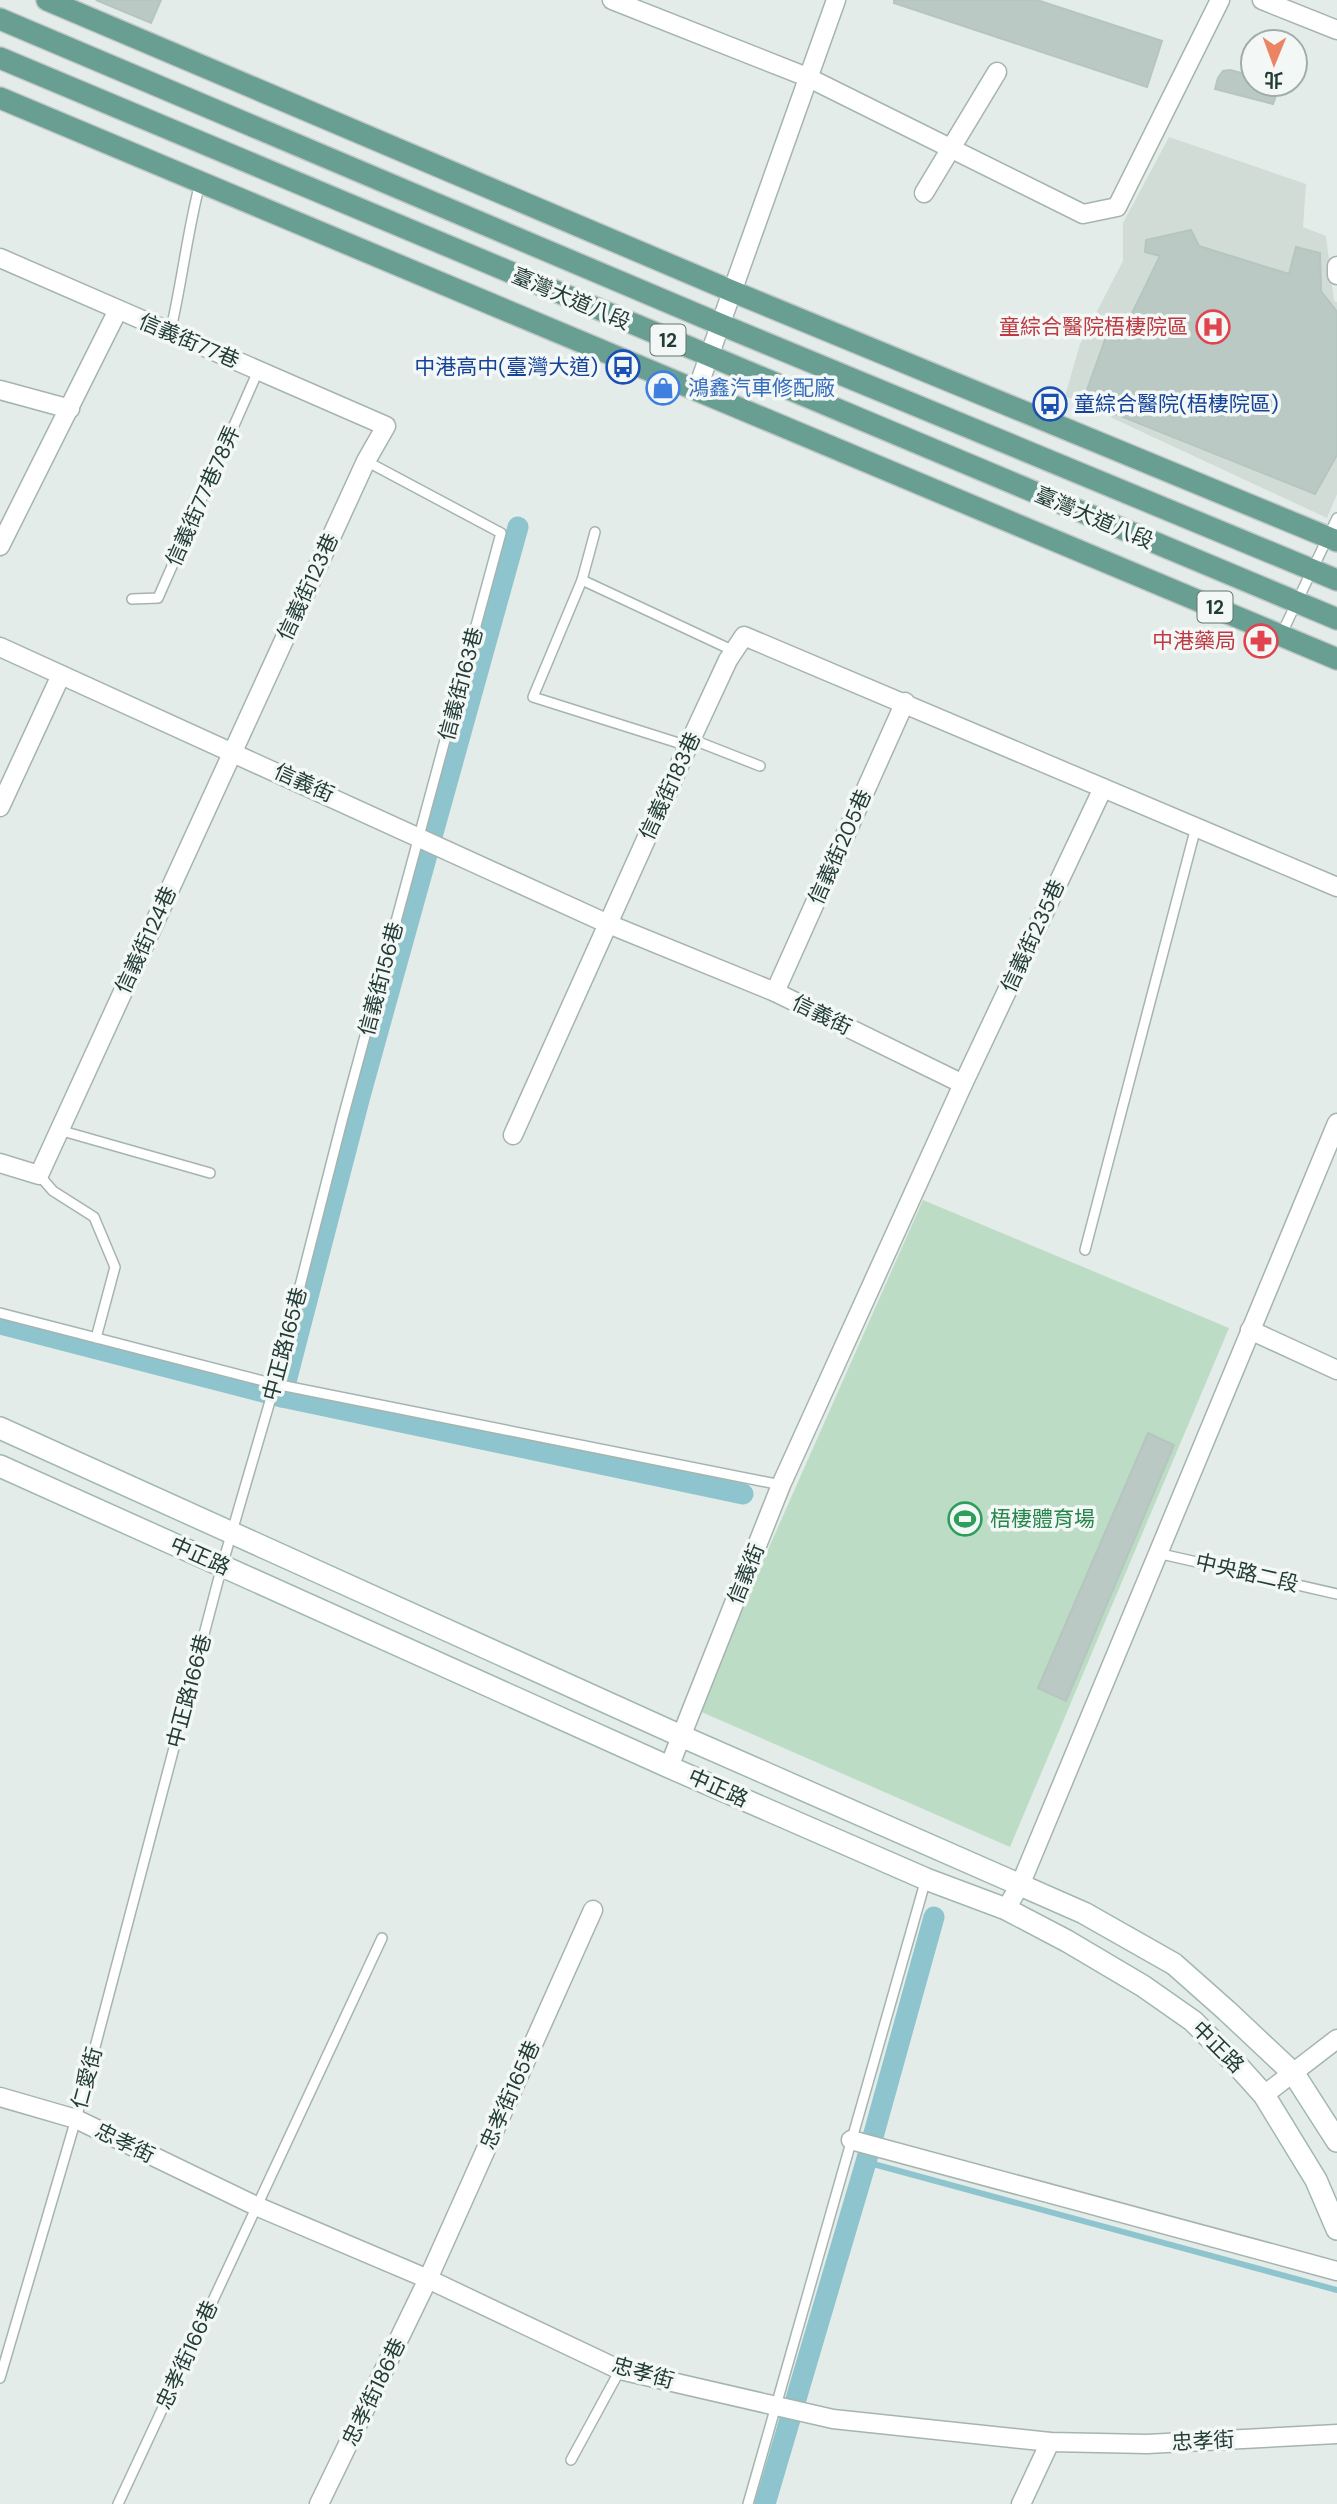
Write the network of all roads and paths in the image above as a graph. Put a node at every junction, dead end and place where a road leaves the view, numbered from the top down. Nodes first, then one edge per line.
1 (47, 0) edge
2 (612, 0) edge
3 (836, 0) edge
4 (1220, 0) edge
5 (1262, 0) edge
6 (0, 19) edge
7 (1337, 30) edge
8 (0, 58) edge
9 (997, 72) dead end
10 (807, 77) junction
11 (0, 97) edge
12 (950, 148) junction
13 (201, 182) junction
14 (925, 193) dead end
15 (0, 258) edge
16 (1337, 266) edge
17 (1337, 275) edge
18 (734, 292) junction
19 (118, 310) junction
20 (722, 325) junction
21 (170, 333) junction
22 (709, 357) junction
23 (258, 371) junction
24 (0, 390) edge
25 (697, 390) junction
26 (70, 409) junction
27 (386, 426) joint
28 (366, 461) junction
29 (595, 532) dead end
30 (1334, 532) edge
31 (0, 547) edge
32 (1312, 570) junction
33 (582, 580) junction
34 (1337, 580) edge
35 (132, 598) dead end
36 (1297, 603) junction
37 (1337, 619) edge
38 (1281, 635) junction
39 (0, 647) edge
40 (734, 650) junction
41 (1337, 659) edge
42 (61, 675) junction
43 (905, 702) junction
44 (690, 743) junction
45 (232, 751) junction
46 (760, 766) dead end
47 (1103, 788) junction
48 (0, 807) edge
49 (1196, 827) junction
50 (420, 836) junction
51 (1337, 887) edge
52 (606, 923) junction
53 (775, 992) junction
54 (963, 1084) junction
55 (342, 1121) joint
56 (1337, 1123) edge
57 (59, 1130) junction
58 (513, 1135) dead end
59 (0, 1163) edge
60 (210, 1173) dead end
61 (38, 1175) junction
62 (1085, 1250) dead end
63 (0, 1313) edge
64 (1250, 1329) junction
65 (96, 1338) junction
66 (1337, 1370) edge
67 (275, 1384) junction
68 (0, 1428) edge
69 (0, 1466) edge
70 (781, 1485) junction
71 (232, 1533) junction
72 (1157, 1553) junction
73 (222, 1566) junction
74 (1337, 1594) edge
75 (681, 1736) junction
76 (669, 1767) junction
77 (155, 1816) joint
78 (926, 1880) junction
79 (1021, 1883) junction
80 (1006, 1909) junction
81 (593, 1910) dead end
82 (382, 1938) dead end
83 (1336, 2042) edge
84 (1294, 2074) junction
85 (1264, 2095) junction
86 (0, 2097) edge
87 (76, 2119) junction
88 (850, 2140) junction
89 (1337, 2141) edge
90 (256, 2206) junction
91 (1337, 2230) edge
92 (1337, 2271) edge
93 (428, 2279) junction
94 (1, 2366) edge
95 (620, 2370) junction
96 (0, 2378) edge
97 (774, 2405) junction
98 (1337, 2434) edge
99 (1050, 2442) junction
100 (571, 2460) dead end
101 (118, 2504) edge
102 (319, 2504) edge
103 (748, 2504) edge
104 (1021, 2504) edge

1 - 18 main road
2 - 10 street
3 - 10 street
4 - 12 street
5 - 7 street
6 - 20 main road, 臺灣大道八段 / 12
8 - 22 main road, 臺灣大道八段 / 12
9 - 12 street
10 - 12 street
10 - 18 street
11 - 13 main road, 臺灣大道八段 / 12
12 - 14 street
13 - 21 lane
13 - 25 main road, 臺灣大道八段 / 12
15 - 19 street
16 - 17 street
18 - 20 street
18 - 30 main road
19 - 21 street, 信義街77巷
19 - 26 street, 信義街77巷
20 - 22 street
20 - 32 main road, 臺灣大道八段 / 12
21 - 23 street, 信義街77巷
22 - 25 street
22 - 36 main road, 臺灣大道八段 / 12
23 - 27 street, 信義街77巷
23 - 35 lane, 信義街77巷78弄
24 - 26 street
25 - 38 main road, 臺灣大道八段 / 12
26 - 31 street, 信義街77巷
27 - 28 street, 信義街123巷
28 - 45 street, 信義街123巷
28 - 50 lane, 信義街163巷
29 - 33 lane
30 - 32 lane
32 - 34 main road, 臺灣大道八段 / 12
32 - 36 lane
33 - 40 lane
33 - 44 lane
36 - 37 main road, 臺灣大道八段 / 12
36 - 38 lane
38 - 41 main road, 臺灣大道八段 / 12
39 - 42 street, 信義街
40 - 43 street
40 - 44 street, 信義街183巷
42 - 45 street, 信義街
42 - 48 street
43 - 47 street
43 - 53 street, 信義街205巷
44 - 46 lane
44 - 52 street, 信義街183巷
45 - 50 street, 信義街
45 - 57 street, 信義街124巷
47 - 49 street
47 - 54 street, 信義街235巷
49 - 51 street
49 - 62 lane
50 - 52 street, 信義街
50 - 55 lane, 信義街156巷
52 - 53 street, 信義街
52 - 58 street, 信義街183巷
53 - 54 street, 信義街
54 - 70 street, 信義街
55 - 67 lane, 中正路165巷
56 - 64 street
57 - 60 lane
57 - 61 street, 信義街124巷
59 - 61 street
61 - 65 lane
63 - 65 lane
64 - 66 street
64 - 72 street
65 - 67 lane
67 - 70 lane
67 - 71 lane, 中正路165巷
68 - 71 street, 中正路
69 - 73 street, 中正路
70 - 75 street, 信義街
71 - 73 lane, 中正路165巷
71 - 75 street, 中正路
72 - 74 lane, 中央路二段
72 - 79 street
73 - 76 street, 中正路
73 - 77 lane, 中正路166巷
75 - 76 street, 信義街
75 - 79 street, 中正路
76 - 78 street, 中正路
77 - 87 lane, 仁愛街
78 - 80 street, 中正路
78 - 88 lane
79 - 80 street
79 - 84 street, 中正路
80 - 85 street, 中正路
81 - 93 street, 忠孝街165巷
82 - 90 lane, 忠孝街166巷
83 - 84 street
84 - 85 street
84 - 89 street, 中正路
85 - 91 street, 中正路
86 - 87 street, 忠孝街
87 - 90 street, 忠孝街
87 - 94 lane, 仁愛街
88 - 92 street
88 - 97 lane
90 - 93 street, 忠孝街
90 - 101 lane, 忠孝街166巷
93 - 95 street, 忠孝街
93 - 102 street, 忠孝街186巷
94 - 96 lane, 仁愛街
95 - 97 street, 忠孝街
95 - 100 lane
97 - 99 street, 忠孝街
97 - 103 lane
98 - 99 street, 忠孝街
99 - 104 street

